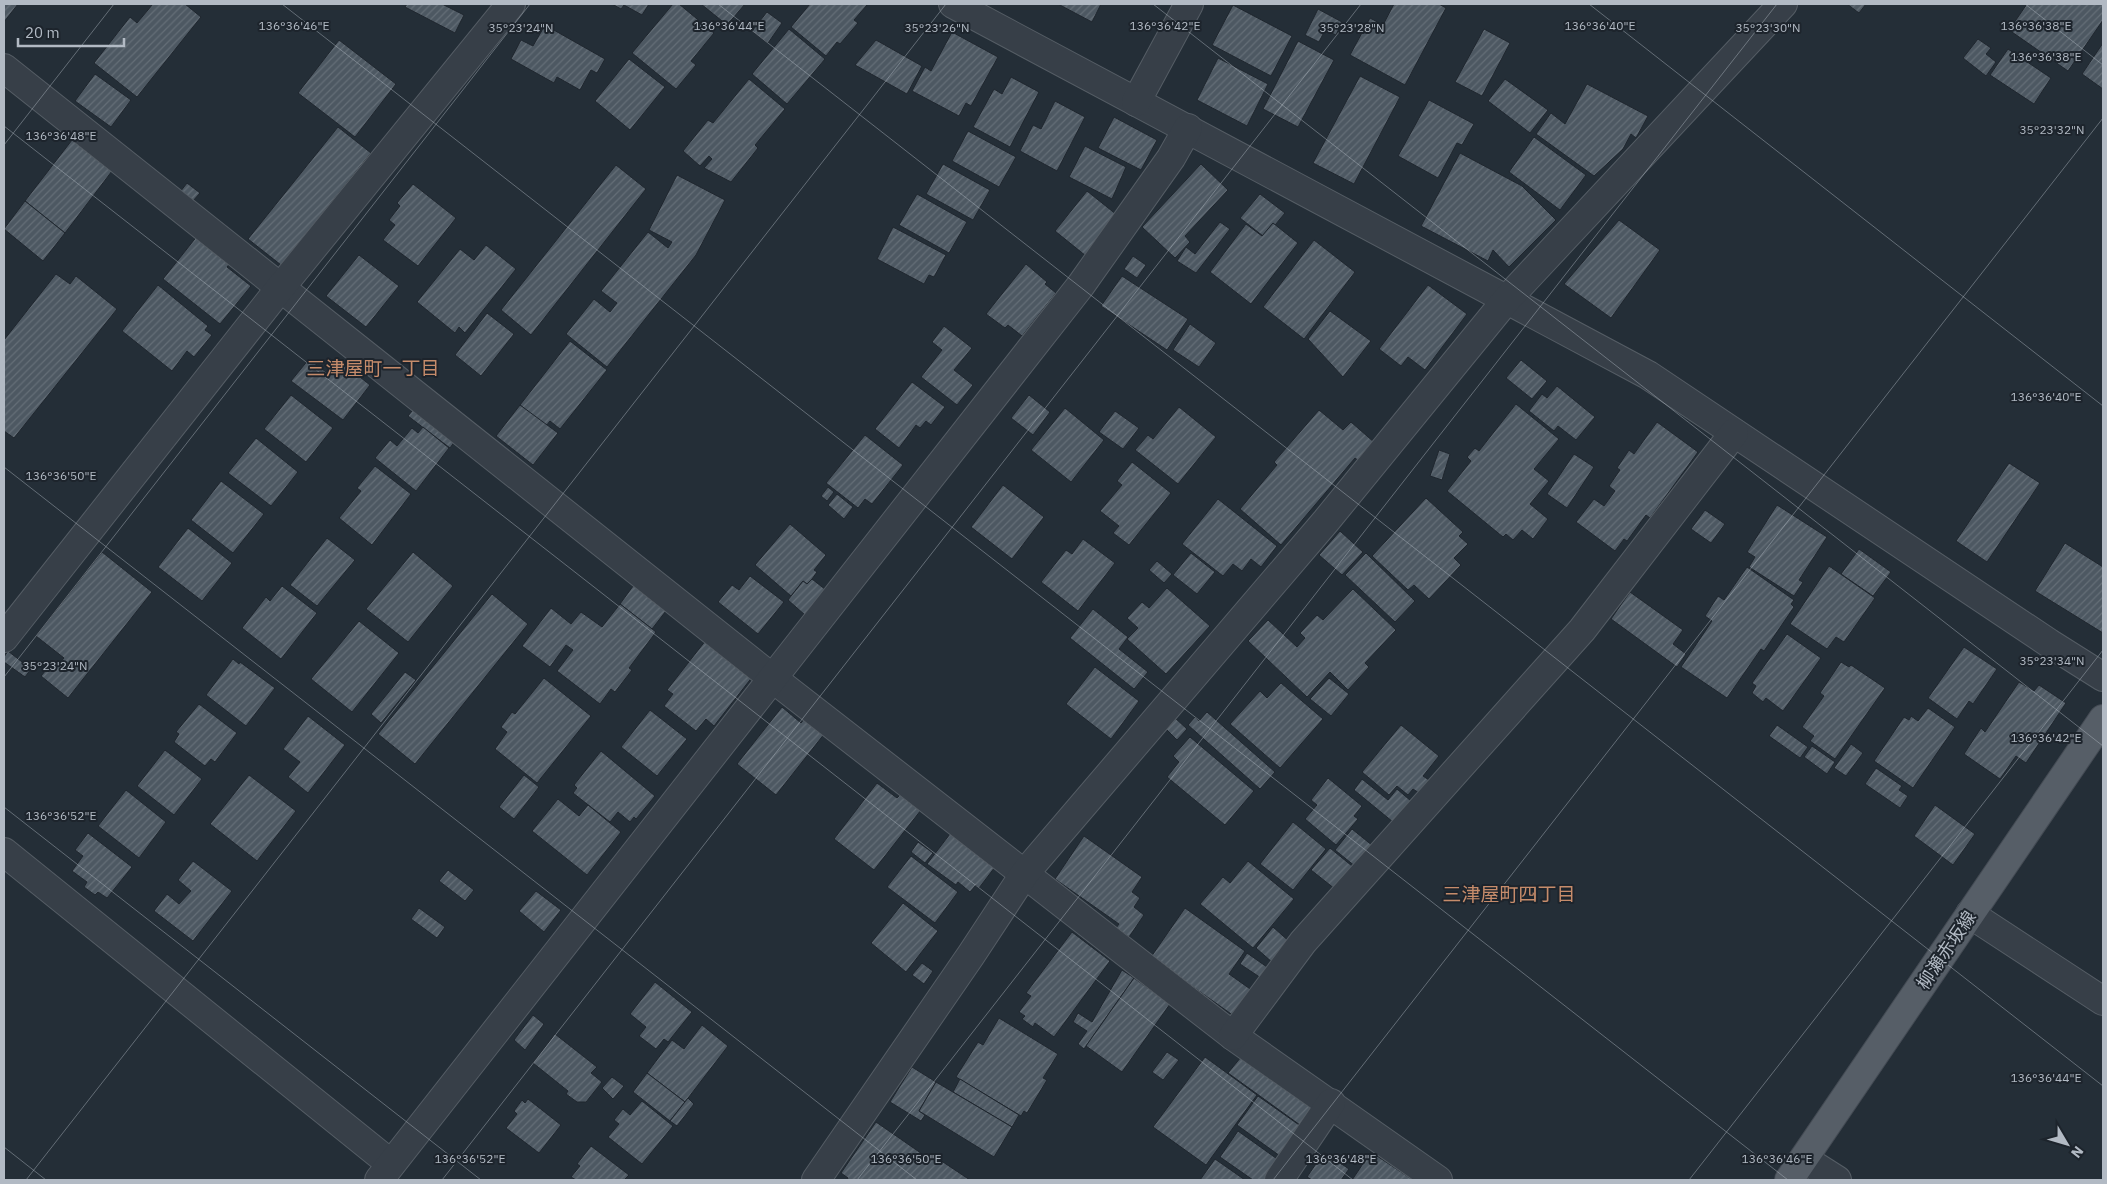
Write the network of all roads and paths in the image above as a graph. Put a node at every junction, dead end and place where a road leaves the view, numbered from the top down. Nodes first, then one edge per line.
1 (511, 4) edge
2 (953, 4) edge
3 (1189, 4) edge
4 (1783, 4) edge
5 (4, 68) edge
6 (1136, 102) junction
7 (1188, 128) junction
8 (281, 287) junction
9 (1508, 298) junction
10 (1734, 433) junction
11 (4, 638) edge
12 (771, 677) junction
13 (2103, 677) edge
14 (2103, 719) edge
15 (4, 852) edge
16 (1024, 873) junction
17 (1970, 914) junction
18 (2103, 1001) edge
19 (1233, 1036) junction
20 (1331, 1103) junction
21 (1797, 1170) edge
22 (385, 1172) edge
23 (816, 1180) edge
24 (1279, 1180) edge
25 (1438, 1180) edge
26 (1837, 1180) edge

1 - 8 street
2 - 6 street
3 - 6 street
4 - 9 street
5 - 8 street
6 - 7 street
7 - 9 street
7 - 12 street
8 - 11 street
8 - 12 street
9 - 10 street
9 - 16 street
10 - 13 street
10 - 19 street
12 - 16 street
12 - 22 street
14 - 17 main road, 柳瀬赤坂線
15 - 22 street
16 - 19 street
16 - 23 street
17 - 18 street
17 - 21 main road, 柳瀬赤坂線
19 - 20 street
20 - 24 street
20 - 25 street
21 - 26 street

